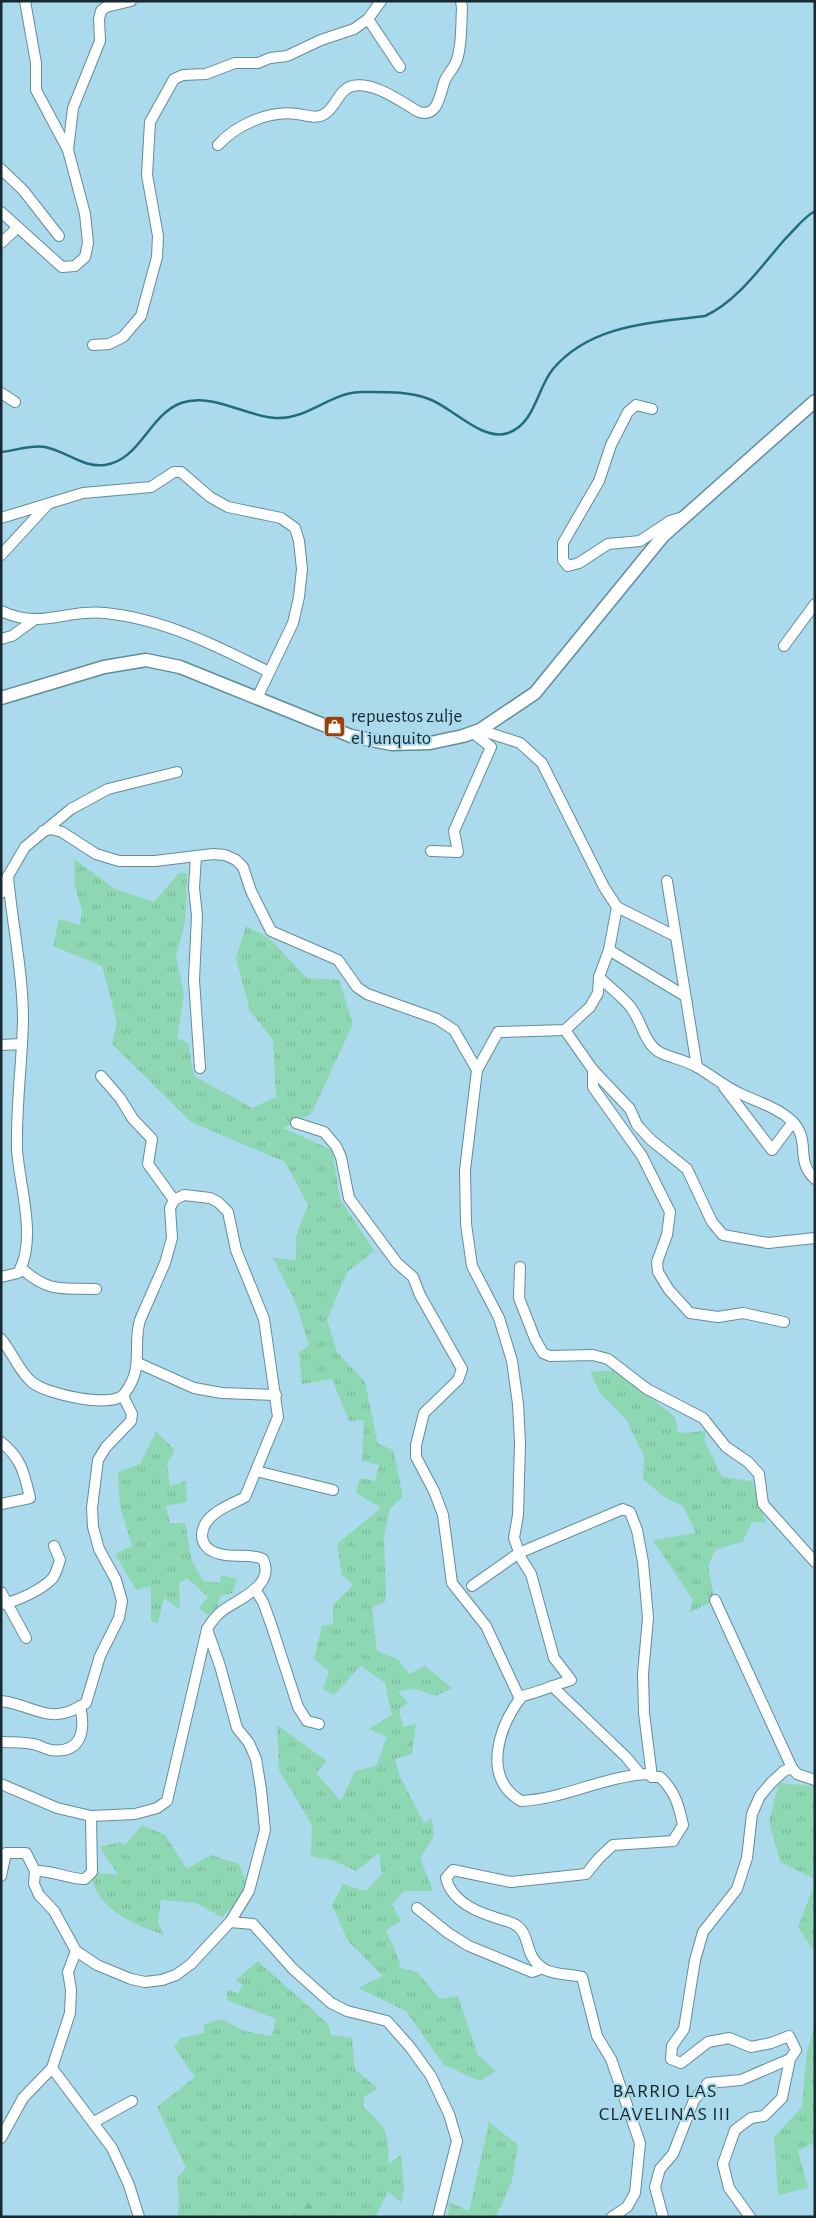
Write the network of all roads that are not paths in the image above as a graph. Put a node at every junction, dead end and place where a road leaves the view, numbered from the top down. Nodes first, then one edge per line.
1 (25, 1) edge
2 (131, 1) edge
3 (381, 1) edge
4 (461, 1) edge
5 (368, 19) junction
6 (400, 67) dead end
7 (218, 145) dead end
8 (68, 150) junction
9 (1, 168) edge
10 (1, 212) edge
11 (18, 227) junction
12 (59, 236) dead end
13 (1, 243) edge
14 (93, 346) dead end
15 (1, 393) edge
16 (815, 401) edge
17 (15, 402) dead end
18 (652, 408) dead end
19 (47, 504) junction
20 (687, 516) junction
21 (1, 518) edge
22 (1, 555) edge
23 (815, 604) edge
24 (1, 611) edge
25 (34, 620) junction
26 (1, 639) edge
27 (784, 646) dead end
28 (269, 672) junction
29 (1, 698) edge
30 (257, 698) junction
31 (476, 731) junction
32 (177, 772) dead end
33 (43, 831) junction
34 (431, 851) dead end
35 (196, 856) junction
36 (4, 880) edge
37 (667, 881) dead end
38 (1, 893) edge
39 (617, 907) junction
40 (675, 936) junction
41 (609, 950) junction
42 (599, 977) junction
43 (685, 996) junction
44 (565, 1030) junction
45 (22, 1044) junction
46 (1, 1045) edge
47 (697, 1067) junction
48 (200, 1068) dead end
49 (477, 1070) junction
50 (593, 1070) junction
51 (101, 1076) dead end
52 (720, 1082) junction
53 (794, 1122) junction
54 (296, 1123) dead end
55 (815, 1179) edge
56 (174, 1200) junction
57 (815, 1238) edge
58 (520, 1267) dead end
59 (21, 1268) junction
60 (1, 1277) edge
61 (96, 1288) dead end
62 (784, 1322) dead end
63 (1, 1339) edge
64 (138, 1363) junction
65 (276, 1395) junction
66 (124, 1396) junction
67 (1, 1442) edge
68 (256, 1471) junction
69 (333, 1490) dead end
70 (1, 1504) edge
71 (54, 1546) dead end
72 (519, 1553) junction
73 (815, 1562) edge
74 (472, 1586) dead end
75 (255, 1589) junction
76 (1, 1592) edge
77 (715, 1600) dead end
78 (5, 1604) edge
79 (207, 1629) junction
80 (26, 1638) dead end
81 (552, 1686) junction
82 (520, 1698) junction
83 (1, 1701) edge
84 (80, 1706) junction
85 (319, 1724) dead end
86 (1, 1742) edge
87 (792, 1768) junction
88 (640, 1774) junction
89 (652, 1777) junction
90 (815, 1780) edge
91 (1, 1784) edge
92 (91, 1816) junction
93 (34, 1871) junction
94 (1, 1876) edge
95 (417, 1908) dead end
96 (230, 1922) junction
97 (76, 1951) junction
98 (543, 1968) junction
99 (790, 2059) junction
100 (52, 2068) junction
101 (132, 2101) dead end
102 (94, 2122) junction
103 (1, 2138) edge
104 (139, 2217) edge
105 (438, 2217) edge
106 (612, 2217) edge
107 (663, 2217) edge
108 (750, 2217) edge

1 - 8 street
2 - 8 street
3 - 5 street
4 - 7 street
5 - 6 street
5 - 14 street
8 - 11 street
9 - 12 street
10 - 11 street
11 - 13 street
15 - 17 street
16 - 20 main road
18 - 20 street
19 - 21 street
19 - 22 street
19 - 28 street
20 - 31 main road
23 - 27 street
24 - 25 street
25 - 26 street
25 - 28 street
28 - 30 street
29 - 30 main road
30 - 31 main road
31 - 34 street
31 - 39 street
32 - 33 street
33 - 35 street
33 - 36 street
35 - 48 street
35 - 49 street
36 - 38 street
36 - 45 street
37 - 40 street
39 - 40 street
39 - 41 street
40 - 43 street
41 - 42 street
41 - 43 street
42 - 44 street
42 - 47 street
43 - 47 street
44 - 49 street
44 - 50 street
45 - 46 street
45 - 59 street
47 - 52 street
49 - 72 street
50 - 57 street
50 - 62 street
51 - 56 street
52 - 53 street
52 - 53 street
53 - 55 street
54 - 82 street
56 - 64 street
56 - 65 street
58 - 73 street
59 - 60 street
59 - 61 street
63 - 66 street
64 - 65 street
64 - 66 street
65 - 68 street
66 - 84 street
67 - 70 street
68 - 69 street
68 - 75 street
71 - 78 street
72 - 74 street
72 - 81 street
72 - 89 street
75 - 79 street
75 - 85 street
76 - 78 street
77 - 87 street
78 - 80 street
79 - 92 street
79 - 96 street
81 - 82 street
81 - 88 street
82 - 88 street
83 - 84 street
84 - 86 street
87 - 90 street
87 - 99 street
88 - 89 street
89 - 98 street
91 - 92 street
92 - 93 street
93 - 94 street
93 - 97 street
95 - 98 street
96 - 97 street
96 - 105 street
97 - 100 street
98 - 106 street
99 - 107 street
99 - 108 street
100 - 102 street
100 - 103 street
101 - 102 street
102 - 104 street

